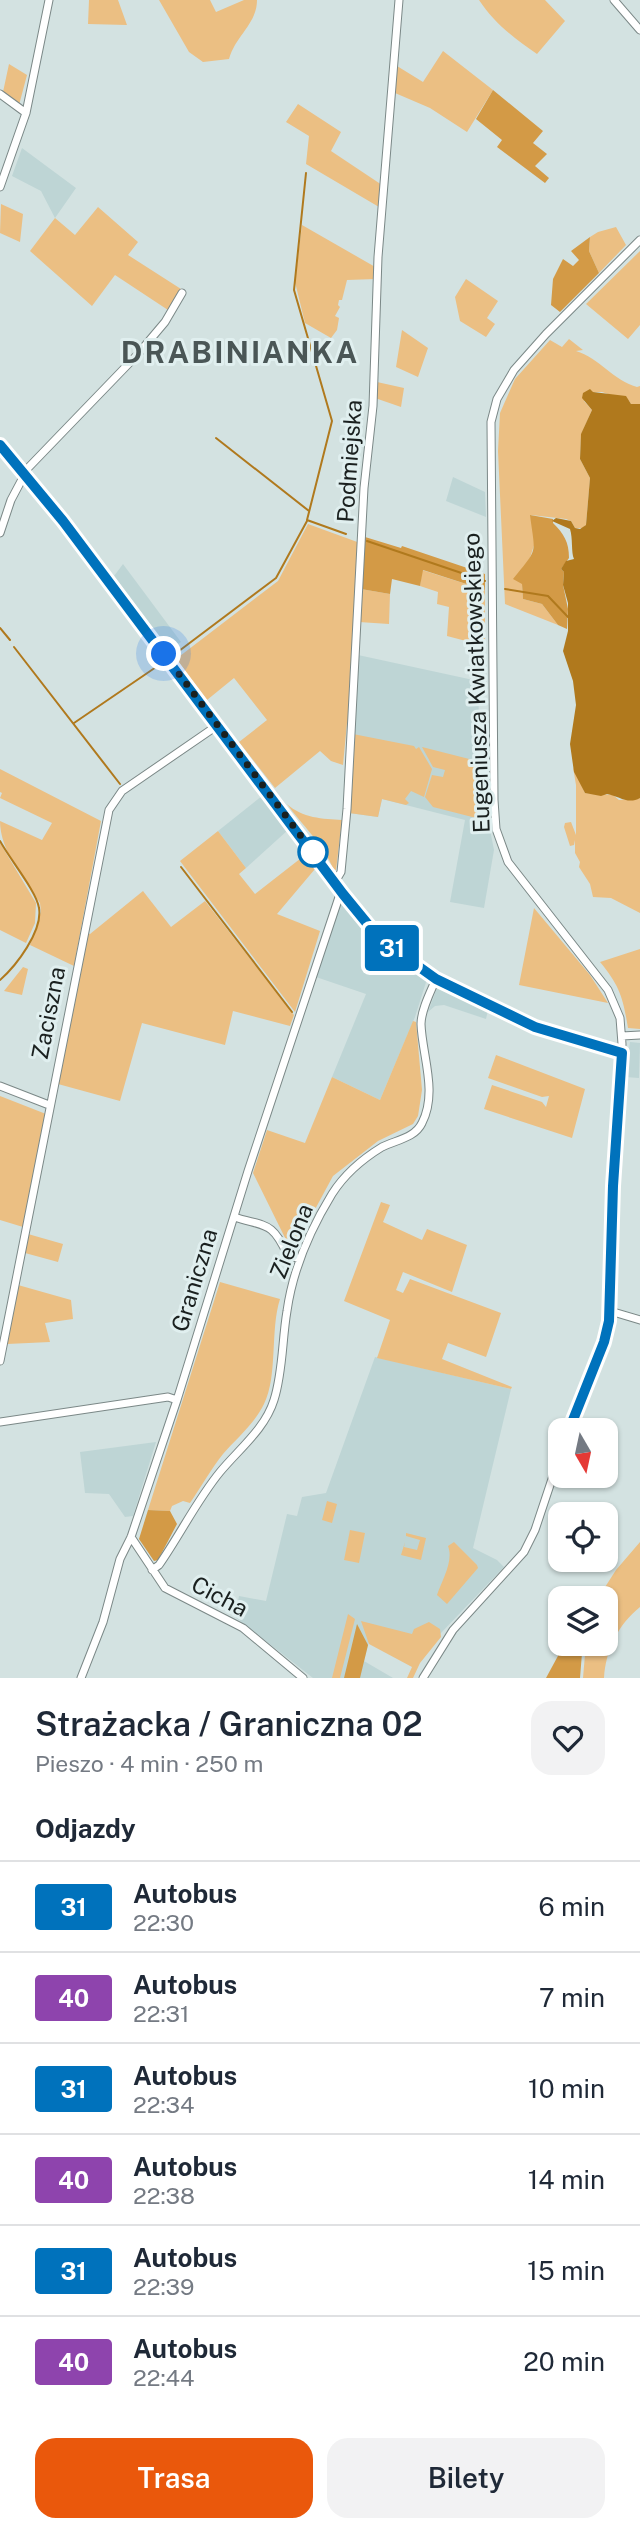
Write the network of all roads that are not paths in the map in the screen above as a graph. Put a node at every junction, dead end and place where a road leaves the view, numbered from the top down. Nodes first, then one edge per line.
1 (49, 0) edge
2 (399, 0) edge
3 (614, 0) edge
4 (640, 30) edge
5 (0, 94) edge
6 (26, 113) junction
7 (2, 177) edge
8 (0, 187) edge
9 (640, 240) edge
10 (182, 293) dead end
11 (0, 445) edge
12 (25, 472) junction
13 (0, 533) edge
14 (218, 725) junction
15 (335, 882) junction
16 (341, 891) junction
17 (436, 979) junction
18 (640, 1035) edge
19 (622, 1036) junction
20 (622, 1053) junction
21 (0, 1086) edge
22 (49, 1105) junction
23 (234, 1217) junction
24 (299, 1259) junction
25 (610, 1311) junction
26 (640, 1320) edge
27 (0, 1361) edge
28 (177, 1400) junction
29 (574, 1418) edge
30 (0, 1422) edge
31 (549, 1488) edge
32 (131, 1537) junction
33 (152, 1570) junction
34 (80, 1678) edge
35 (303, 1678) edge
36 (423, 1678) edge

1 - 6 street
2 - 15 street, Podmiejska
3 - 4 street
5 - 6 street
6 - 7 street
7 - 8 street
9 - 19 street, Eugeniusza Kwiatkowskiego
10 - 12 street
11 - 12 street
12 - 13 street
12 - 14 street
14 - 15 street
14 - 22 street, Zaciszna
15 - 16 street
16 - 17 street
16 - 23 street, Graniczna
17 - 20 street
17 - 24 street, Zielona
18 - 19 street
19 - 20 street, Eugeniusza Kwiatkowskiego
20 - 25 street, Eugeniusza Kwiatkowskiego
21 - 22 street
22 - 27 street, Zaciszna
23 - 24 street
23 - 28 street, Graniczna
24 - 33 street, Zielona
25 - 26 street
25 - 29 street, Eugeniusza Kwiatkowskiego
28 - 30 street
28 - 32 street, Graniczna
31 - 36 street
32 - 33 street, Cicha
32 - 34 street, Graniczna
33 - 35 street, Cicha

